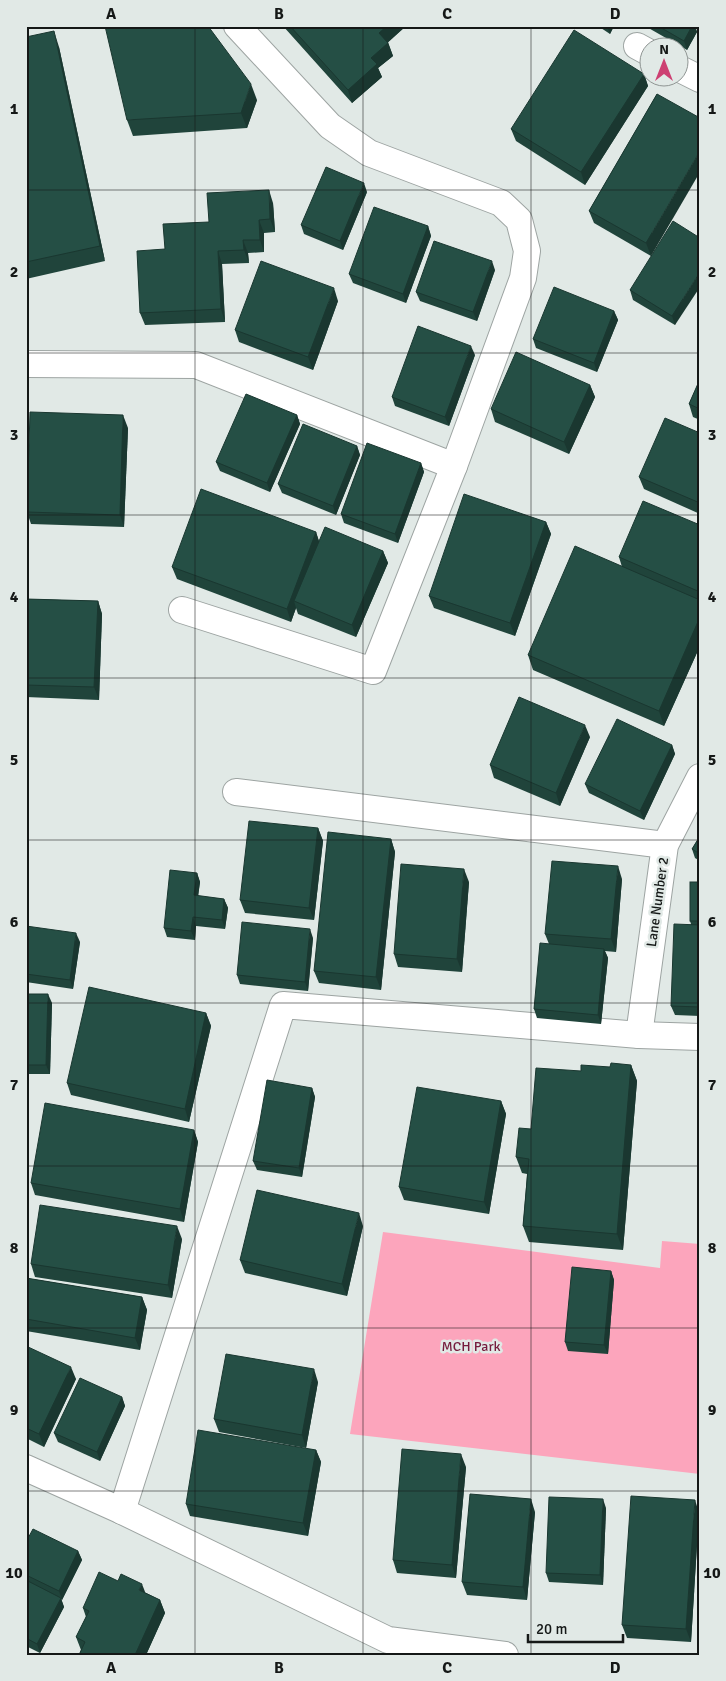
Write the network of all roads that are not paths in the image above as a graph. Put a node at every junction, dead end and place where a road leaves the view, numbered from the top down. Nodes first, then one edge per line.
1 (237, 26) edge
2 (688, 73) edge
3 (700, 79) edge
4 (26, 364) edge
5 (454, 466) junction
6 (182, 610) dead end
7 (700, 777) edge
8 (236, 792) dead end
9 (665, 845) junction
10 (638, 1035) junction
11 (700, 1037) edge
12 (26, 1468) edge
13 (122, 1511) junction
14 (505, 1655) edge

1 - 5 street
2 - 3 street
4 - 5 street
5 - 6 street
7 - 9 street, Lane Number 2
8 - 9 street
9 - 10 street, Lane Number 2
10 - 11 street
10 - 13 street
12 - 13 street
13 - 14 street

